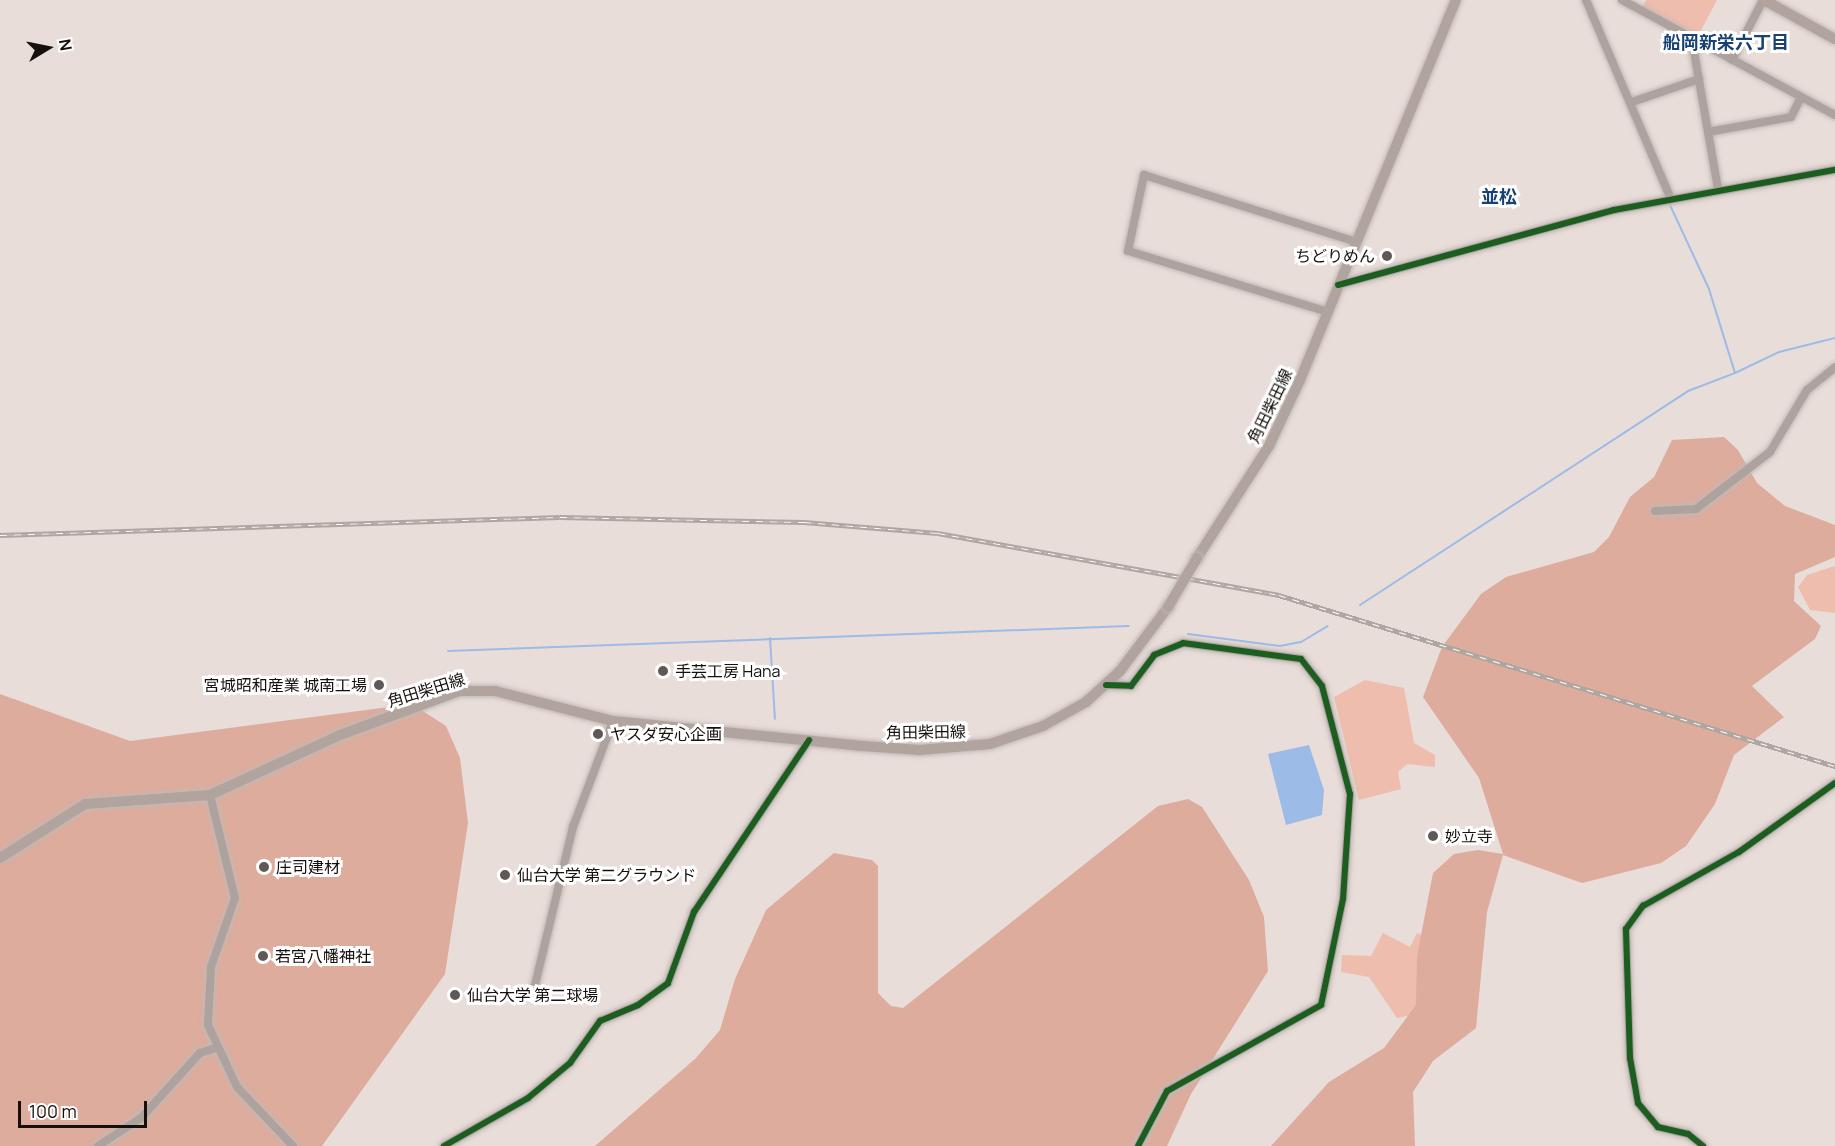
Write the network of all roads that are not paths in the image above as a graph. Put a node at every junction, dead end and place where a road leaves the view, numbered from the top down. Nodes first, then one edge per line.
1 (1456, 0) edge
2 (1586, 0) edge
3 (1622, 0) edge
4 (1763, 0) edge
5 (1835, 39) edge
6 (1692, 40) junction
7 (1732, 60) junction
8 (1699, 79) junction
9 (1801, 97) junction
10 (1632, 102) junction
11 (1835, 115) edge
12 (1708, 132) junction
13 (1835, 170) edge
14 (1718, 189) junction
15 (1668, 199) junction
16 (1357, 242) junction
17 (1338, 285) junction
18 (1328, 312) junction
19 (1835, 367) edge
20 (1655, 512) dead end
21 (1106, 685) junction
22 (613, 721) junction
23 (809, 740) junction
24 (1835, 783) edge
25 (210, 795) junction
26 (0, 858) edge
27 (535, 985) dead end
28 (218, 1047) junction
29 (98, 1146) edge
30 (293, 1146) edge
31 (444, 1146) edge
32 (1138, 1146) edge
33 (1702, 1146) edge

1 - 16 main road, 角田柴田線
2 - 10 street
3 - 6 street
4 - 5 main road
4 - 7 street
6 - 7 street
6 - 8 street
7 - 9 street
8 - 10 street
8 - 12 street
9 - 11 street
9 - 12 street
10 - 15 street
12 - 14 street
13 - 14 street
14 - 15 street
15 - 17 street
16 - 17 main road, 角田柴田線
16 - 18 street
17 - 18 main road, 角田柴田線
18 - 21 main road, 角田柴田線, bridge
19 - 20 street
21 - 23 main road, 角田柴田線
21 - 32 street
22 - 23 main road, 角田柴田線
22 - 25 main road, 角田柴田線
22 - 27 street
23 - 31 street
24 - 33 street
25 - 26 main road, 角田柴田線
25 - 28 street
28 - 29 street
28 - 30 street

